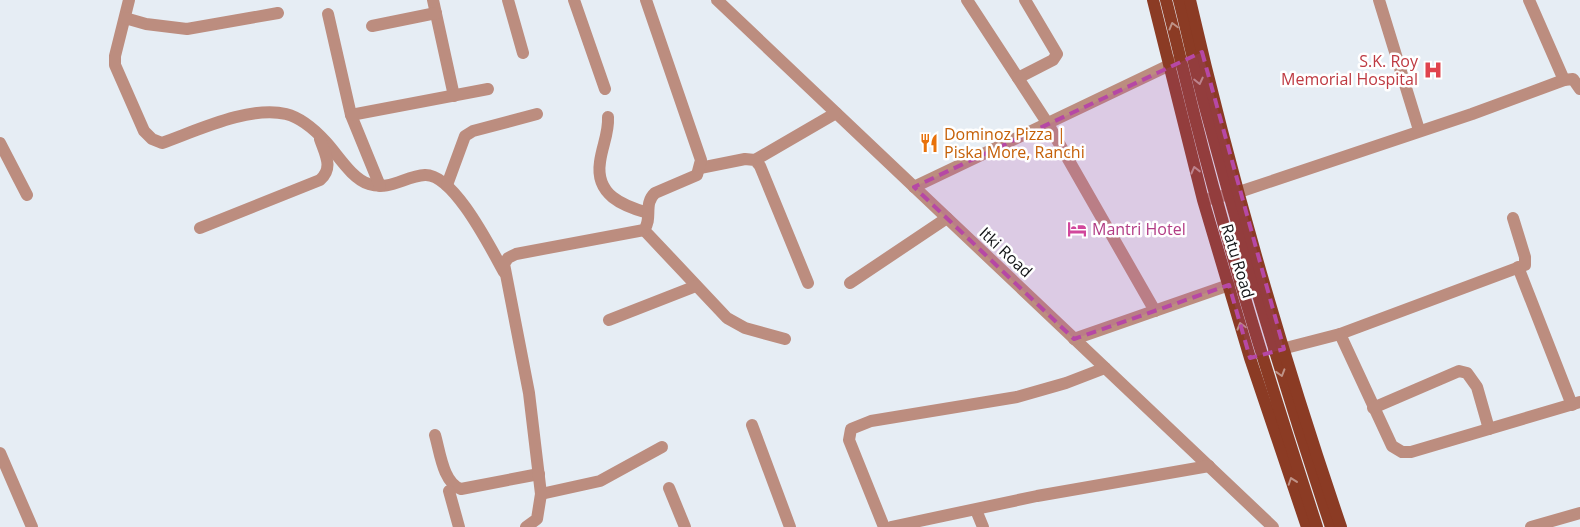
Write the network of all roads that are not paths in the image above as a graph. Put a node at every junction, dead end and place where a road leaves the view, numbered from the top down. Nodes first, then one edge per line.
1 (129, 0) edge
2 (433, 0) edge
3 (508, 0) edge
4 (574, 0) edge
5 (646, 0) edge
6 (717, 0) edge
7 (967, 0) edge
8 (1025, 0) edge
9 (1153, 0) edge
10 (1166, 0) edge
11 (1179, 0) edge
12 (1190, 0) edge
13 (1379, 0) edge
14 (1529, 0) edge
15 (278, 13) dead end
16 (436, 13) junction
17 (328, 14) dead end
18 (124, 18) junction
19 (372, 26) dead end
20 (1202, 52) junction
21 (523, 53) dead end
22 (1169, 65) junction
23 (1018, 78) junction
24 (1574, 81) edge
25 (488, 89) dead end
26 (605, 90) dead end
27 (454, 96) junction
28 (836, 113) junction
29 (537, 114) dead end
30 (351, 115) junction
31 (608, 117) dead end
32 (1048, 124) junction
33 (1419, 130) junction
34 (319, 134) junction
35 (0, 143) edge
36 (755, 160) junction
37 (700, 168) junction
38 (447, 185) junction
39 (380, 186) junction
40 (914, 187) junction
41 (1239, 192) junction
42 (27, 195) dead end
43 (1203, 200) junction
44 (648, 213) junction
45 (948, 218) junction
46 (1513, 218) dead end
47 (200, 228) dead end
48 (644, 230) junction
49 (1518, 267) junction
50 (504, 272) junction
51 (808, 283) dead end
52 (850, 284) dead end
53 (1229, 285) junction
54 (696, 286) junction
55 (1155, 311) junction
56 (609, 320) dead end
57 (1340, 334) junction
58 (785, 339) dead end
59 (1074, 339) junction
60 (1284, 349) junction
61 (1250, 358) junction
62 (1105, 368) junction
63 (1576, 404) edge
64 (1374, 408) junction
65 (752, 425) dead end
66 (1490, 429) junction
67 (435, 435) dead end
68 (662, 447) dead end
69 (0, 453) edge
70 (1209, 466) junction
71 (539, 474) junction
72 (669, 488) dead end
73 (449, 491) dead end
74 (541, 494) junction
75 (976, 510) junction
76 (1580, 513) edge
77 (1553, 524) edge
78 (32, 527) edge
79 (459, 527) edge
80 (526, 527) edge
81 (685, 527) edge
82 (790, 527) edge
83 (884, 527) edge
84 (891, 527) edge
85 (982, 527) edge
86 (1273, 527) edge
87 (1307, 527) edge
88 (1318, 527) edge
89 (1331, 527) edge
90 (1341, 527) edge
91 (1530, 527) edge

1 - 18 street
2 - 16 street
3 - 21 street
4 - 26 street
5 - 37 street
6 - 28 street, Itki Road
7 - 23 street
8 - 23 street
9 - 22 main road, Ratu Road
88 -> 10 main road
11 -> 89 main road
12 - 20 main road, Ratu Road
13 - 33 street
14 - 24 street
15 - 18 street
16 - 19 street
16 - 27 street
17 - 30 street
18 - 34 street
20 - 22 street
20 - 41 main road, Ratu Road
22 - 32 street
43 -> 22 main road, Ratu Road
23 - 32 street
24 - 33 street
25 - 27 street
27 - 30 street
28 - 36 street
28 - 40 street, Itki Road
29 - 38 street
30 - 39 street
31 - 44 street
32 - 40 street
32 - 55 street
33 - 41 street
34 - 39 street
34 - 47 street
35 - 42 street
36 - 37 street
36 - 51 street
37 - 44 street
38 - 39 street
38 - 50 street
40 - 45 street, Itki Road
41 - 43 street
41 - 60 main road, Ratu Road
43 - 53 main road, Ratu Road
44 - 48 street
45 - 52 street
45 - 59 street, Itki Road
46 - 49 street
48 - 50 street
48 - 54 street
49 - 57 street
49 - 63 street
50 - 71 street
53 - 55 street
61 -> 53 main road, Ratu Road
54 - 56 street
54 - 58 street
55 - 59 street
57 - 60 street
57 - 64 street
59 - 62 street, Itki Road
60 - 61 street
60 - 90 main road, Ratu Road
87 -> 61 main road, Ratu Road
62 - 70 street, Itki Road
62 - 83 street
63 - 66 street
64 - 66 street
64 - 66 street
65 - 82 street
67 - 71 street
68 - 74 street
69 - 78 street
70 - 75 street
70 - 86 street, Itki Road
71 - 74 street
72 - 81 street
73 - 79 street
74 - 80 street
75 - 84 street
75 - 85 street
76 - 77 street
77 - 91 street

